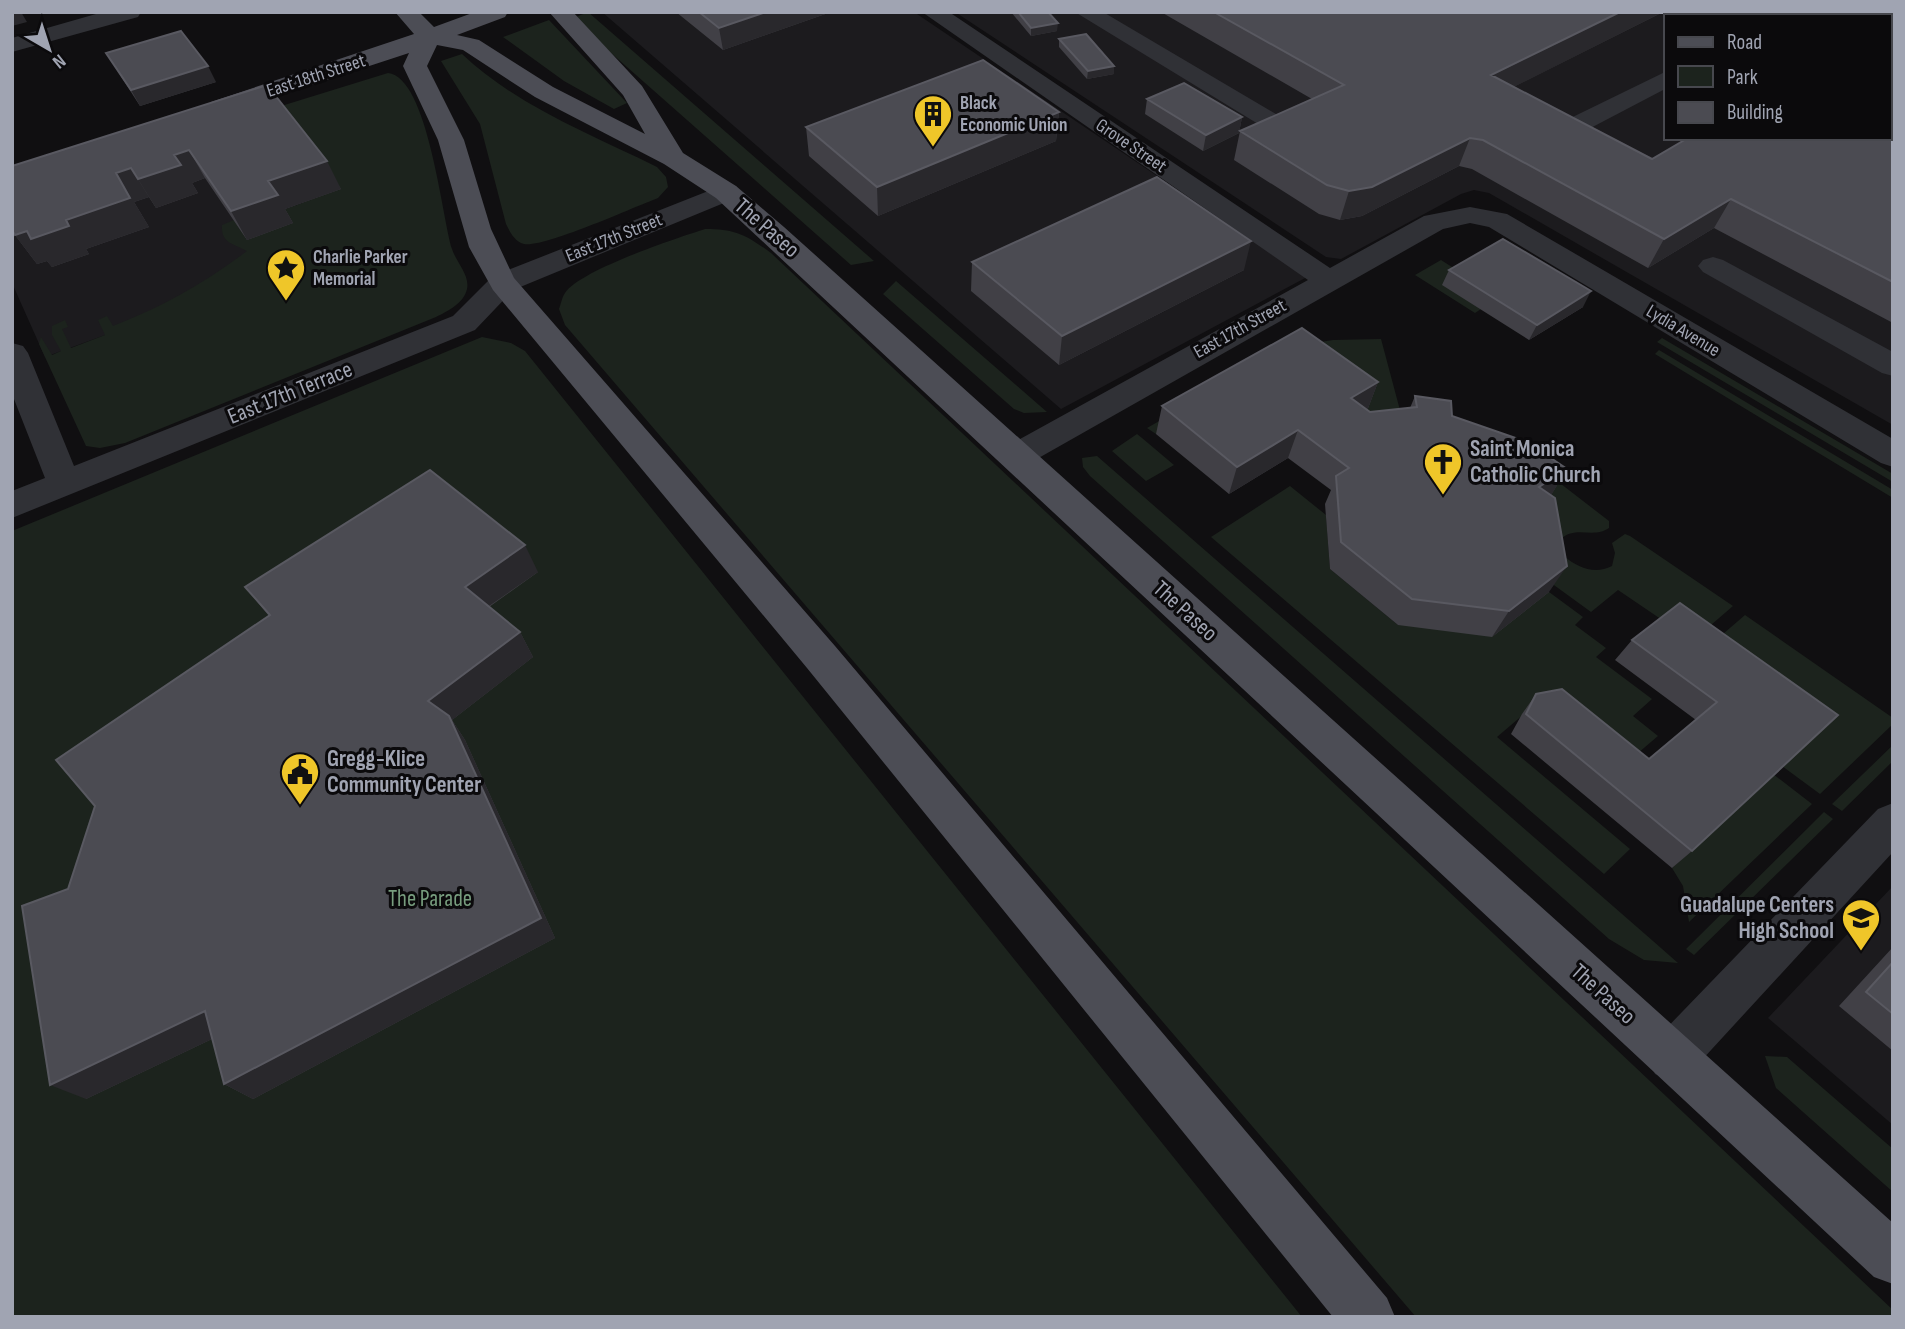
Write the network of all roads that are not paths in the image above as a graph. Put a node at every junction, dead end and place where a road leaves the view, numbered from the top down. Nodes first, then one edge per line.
1 (130, 12) edge
2 (497, 12) edge
3 (560, 12) edge
4 (933, 12) edge
5 (1086, 12) edge
6 (417, 24) edge
7 (12, 45) edge
8 (1664, 80) edge
9 (193, 115) edge
10 (1277, 125) edge
11 (1553, 137) edge
12 (673, 158) junction
13 (726, 192) junction
14 (1470, 215) joint
15 (1713, 266) dead end
16 (1328, 280) junction
17 (503, 283) junction
18 (12, 353) edge
19 (1893, 366) edge
20 (1893, 455) edge
21 (1016, 456) junction
22 (64, 483) junction
23 (12, 505) edge
24 (1893, 822) edge
25 (1672, 1057) junction
26 (1893, 1258) edge
27 (1368, 1317) edge

1 - 7 street
2 - 6 main road, East 18th Street
3 - 12 main road
4 - 16 street, Grove Street
5 - 10 street
6 - 9 main road, East 18th Street
6 - 12 main road, The Paseo
6 - 17 main road
8 - 11 street
12 - 13 main road, The Paseo
13 - 17 street, East 17th Street
13 - 21 main road, The Paseo
14 - 16 street, East 17th Street
14 - 20 street, Lydia Avenue
15 - 19 street
16 - 21 street, East 17th Street
17 - 22 street, East 17th Terrace
17 - 27 main road
18 - 22 street
21 - 25 main road, The Paseo
22 - 23 street, East 17th Terrace
24 - 25 street
25 - 26 main road, The Paseo

